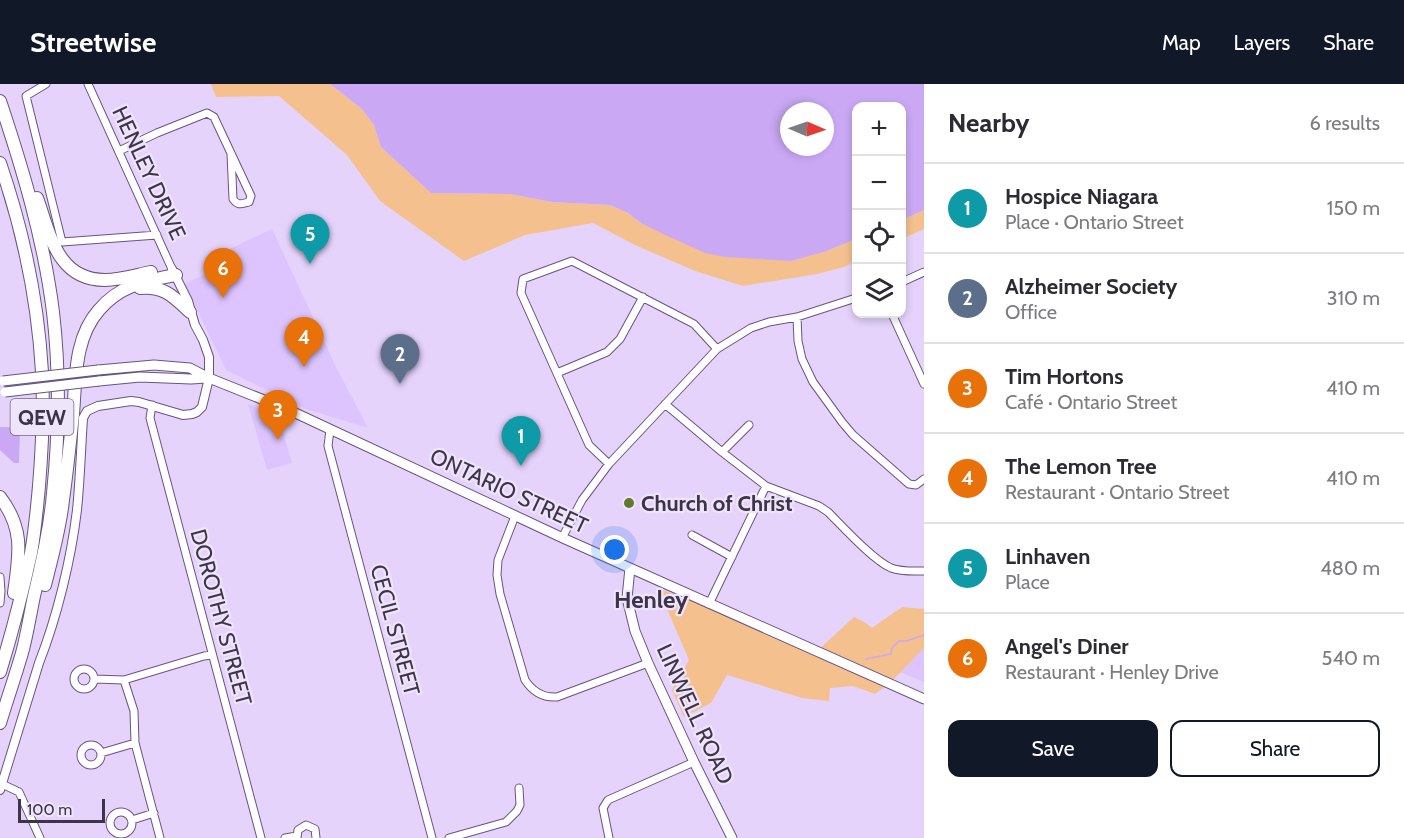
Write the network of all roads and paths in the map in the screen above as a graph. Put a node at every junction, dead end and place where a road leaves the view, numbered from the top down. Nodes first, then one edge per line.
1 (46, 84) edge
2 (88, 84) edge
3 (0, 102) edge
4 (119, 151) junction
5 (18, 154) junction
6 (231, 154) junction
7 (0, 163) edge
8 (157, 235) junction
9 (174, 272) junction
10 (924, 272) edge
11 (906, 280) edge
12 (116, 295) junction
13 (644, 297) junction
14 (852, 299) edge
15 (190, 312) junction
16 (797, 317) junction
17 (894, 318) edge
18 (717, 349) junction
19 (557, 374) junction
20 (209, 378) junction
21 (2, 382) edge
22 (924, 384) edge
23 (2, 393) edge
24 (665, 404) junction
25 (152, 405) junction
26 (749, 425) dead end
27 (330, 430) junction
28 (722, 452) junction
29 (609, 465) junction
30 (924, 479) edge
31 (766, 486) junction
32 (0, 497) edge
33 (515, 516) junction
34 (692, 535) dead end
35 (562, 538) junction
36 (732, 557) junction
37 (630, 568) junction
38 (924, 571) edge
39 (0, 577) edge
40 (0, 603) edge
41 (709, 604) junction
42 (0, 650) edge
43 (22, 651) junction
44 (212, 655) junction
45 (648, 663) junction
46 (0, 672) edge
47 (94, 680) dead end
48 (124, 680) junction
49 (924, 699) edge
50 (0, 723) edge
51 (135, 743) junction
52 (100, 753) dead end
53 (694, 762) junction
54 (1, 787) edge
55 (519, 788) dead end
56 (154, 813) junction
57 (132, 820) dead end
58 (297, 837) edge
59 (40, 838) edge
60 (160, 838) edge
61 (261, 838) edge
62 (285, 838) edge
63 (316, 838) edge
64 (432, 838) edge
65 (449, 838) edge
66 (609, 838) edge
67 (732, 838) edge

1 - 8 street
2 - 4 street, HENLEY DRIVE
3 - 5 highway, QEW
4 - 6 street
4 - 8 street, HENLEY DRIVE
5 - 9 highway
5 - 43 highway, QEW
6 - 6 street
7 - 46 highway, QEW
8 - 9 street, HENLEY DRIVE
9 - 12 highway
9 - 15 street, HENLEY DRIVE
10 - 11 street
12 - 15 highway
12 - 43 highway
13 - 18 street
13 - 19 street
13 - 19 street
14 - 16 street
15 - 20 street, HENLEY DRIVE
16 - 18 street
16 - 30 street
17 - 22 street
18 - 24 street
19 - 29 street
20 - 21 main road, ONTARIO STREET, bridge
20 - 23 main road, ONTARIO STREET, bridge
20 - 25 street, HENLEY DRIVE
20 - 27 main road, ONTARIO STREET
24 - 28 street
24 - 29 street
25 - 44 street, DOROTHY STREET
25 - 54 street
26 - 28 street
27 - 33 main road, ONTARIO STREET
27 - 64 street, CECIL STREET
28 - 31 street
29 - 35 street
31 - 36 street
31 - 38 street
32 - 42 highway
33 - 35 main road, ONTARIO STREET
33 - 45 street
34 - 36 street
35 - 37 main road, ONTARIO STREET
36 - 41 street
37 - 41 main road, ONTARIO STREET
37 - 45 main road, LINWELL ROAD
39 - 40 street
41 - 49 main road, ONTARIO STREET
43 - 50 highway, QEW
44 - 48 street
44 - 61 street, DOROTHY STREET
45 - 53 main road, LINWELL ROAD
47 - 48 street
48 - 51 street
51 - 52 street
51 - 56 street
53 - 66 street
53 - 67 main road, LINWELL ROAD
54 - 59 street
55 - 65 street
56 - 57 street
56 - 60 street
58 - 62 street
58 - 63 street

